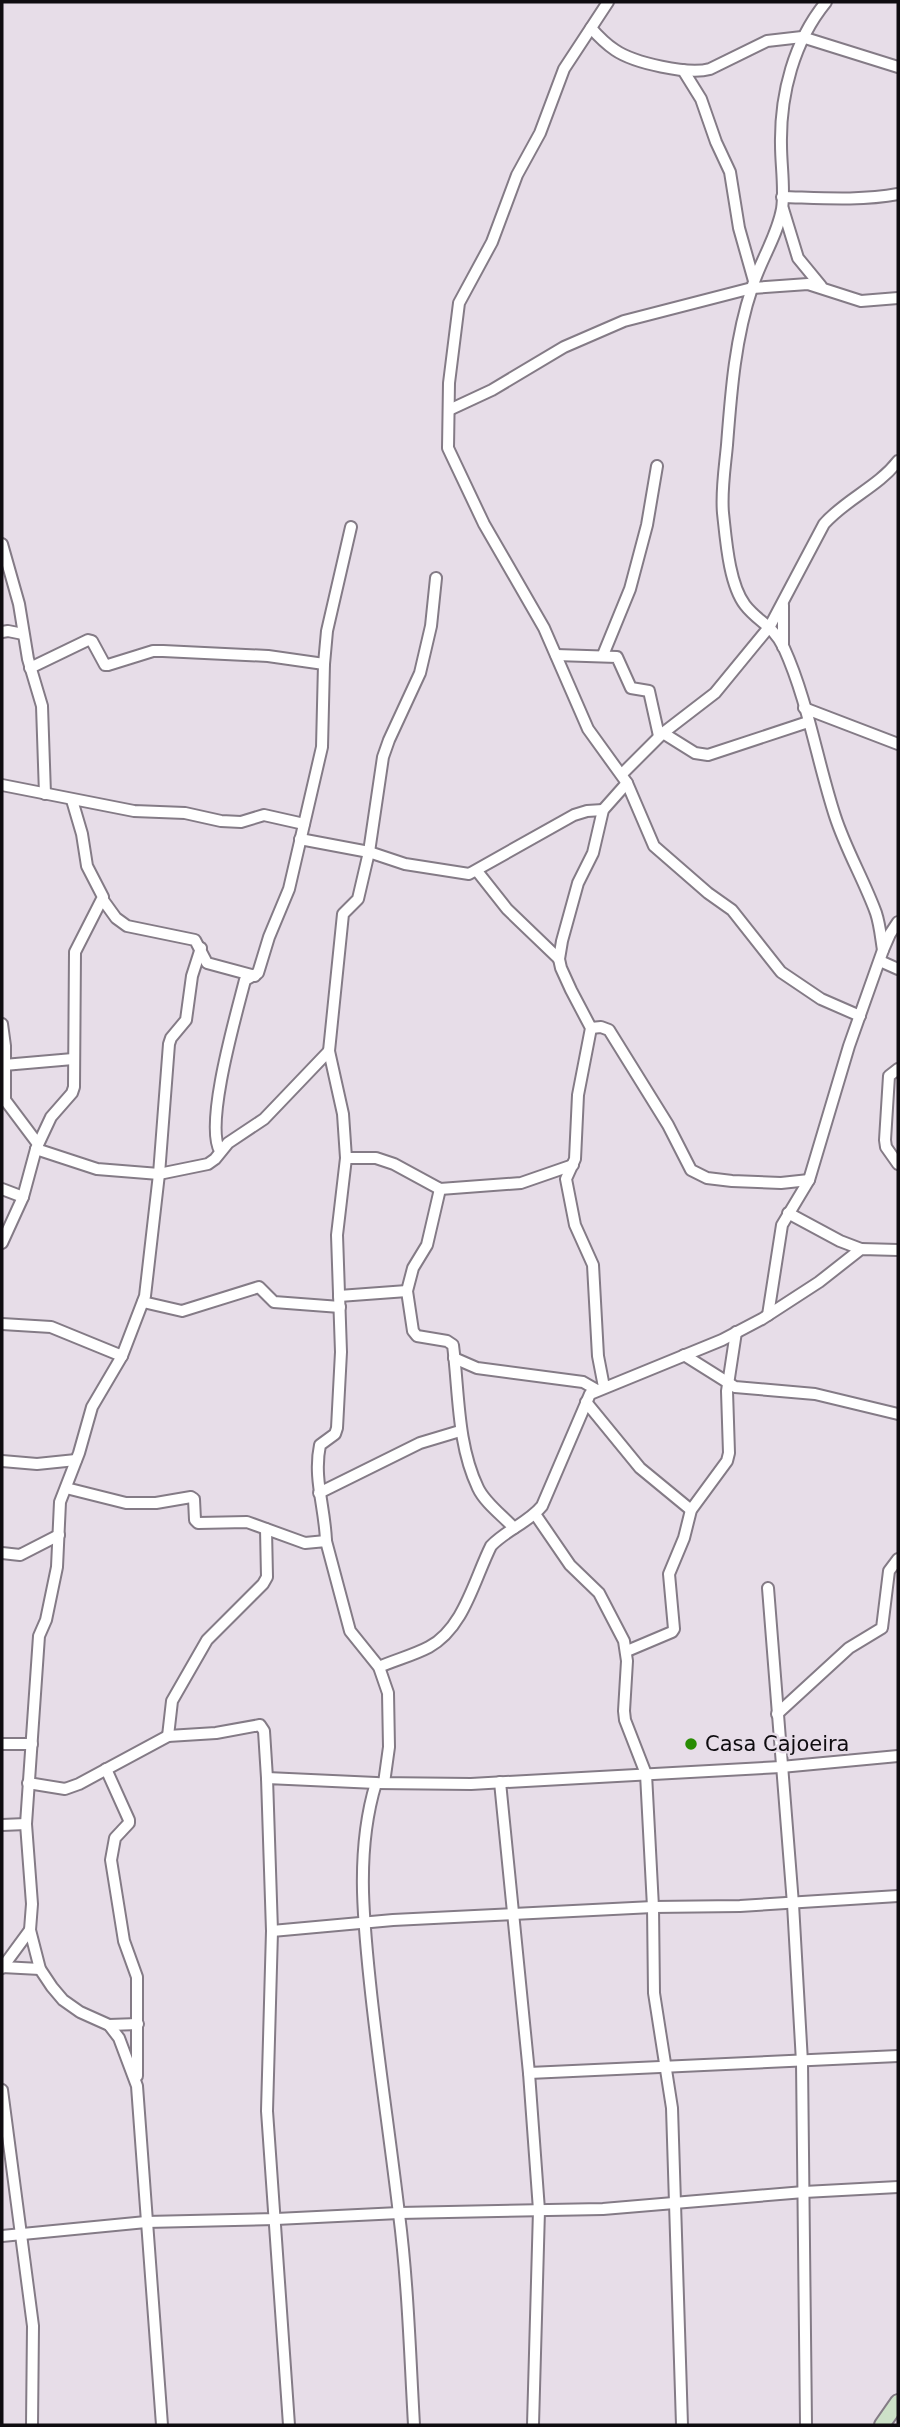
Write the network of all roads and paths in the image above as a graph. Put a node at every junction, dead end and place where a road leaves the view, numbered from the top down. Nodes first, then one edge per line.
1 (608, 2) edge
2 (826, 2) edge
3 (591, 28) junction
4 (802, 37) junction
5 (898, 67) edge
6 (683, 70) junction
7 (898, 194) edge
8 (782, 202) junction
9 (753, 284) junction
10 (821, 286) junction
11 (898, 298) edge
12 (449, 410) junction
13 (898, 461) edge
14 (657, 466) dead end
15 (351, 527) dead end
16 (2, 544) edge
17 (436, 578) dead end
18 (783, 602) junction
19 (770, 626) junction
20 (2, 632) edge
21 (23, 634) junction
22 (783, 647) junction
23 (556, 655) junction
24 (603, 655) junction
25 (324, 664) junction
26 (30, 668) junction
27 (804, 708) junction
28 (808, 722) junction
29 (661, 734) junction
30 (898, 744) edge
31 (624, 778) junction
32 (2, 785) edge
33 (45, 794) junction
34 (72, 800) junction
35 (603, 810) junction
36 (304, 824) junction
37 (300, 839) junction
38 (369, 852) junction
39 (477, 871) junction
40 (103, 900) junction
41 (898, 922) edge
42 (201, 948) junction
43 (881, 955) junction
44 (559, 959) junction
45 (898, 969) edge
46 (255, 976) junction
47 (860, 1016) junction
48 (2, 1024) edge
49 (591, 1028) junction
50 (329, 1051) junction
51 (74, 1059) junction
52 (333, 1064) junction
53 (5, 1065) junction
54 (318, 1065) junction
55 (898, 1069) edge
56 (37, 1146) junction
57 (220, 1151) junction
58 (346, 1158) junction
59 (898, 1164) edge
60 (573, 1165) junction
61 (159, 1174) junction
62 (809, 1180) junction
63 (2, 1189) edge
64 (440, 1189) junction
65 (23, 1197) junction
66 (788, 1213) junction
67 (2, 1243) edge
68 (861, 1249) junction
69 (898, 1250) edge
70 (407, 1291) junction
71 (143, 1302) junction
72 (340, 1302) junction
73 (768, 1315) junction
74 (2, 1324) edge
75 (736, 1332) junction
76 (684, 1355) junction
77 (122, 1356) junction
78 (454, 1358) junction
79 (729, 1383) junction
80 (601, 1388) junction
81 (586, 1402) junction
82 (898, 1414) edge
83 (460, 1432) junction
84 (76, 1460) junction
85 (2, 1461) edge
86 (66, 1488) junction
87 (319, 1493) junction
88 (691, 1510) junction
89 (535, 1514) junction
90 (514, 1528) junction
91 (266, 1529) junction
92 (59, 1535) junction
93 (326, 1541) junction
94 (2, 1553) edge
95 (898, 1559) edge
96 (768, 1588) dead end
97 (627, 1651) junction
98 (379, 1667) junction
99 (777, 1714) junction
100 (169, 1736) junction
101 (2, 1744) edge
102 (32, 1744) junction
103 (898, 1756) edge
104 (781, 1767) junction
105 (106, 1769) junction
106 (646, 1774) junction
107 (267, 1778) junction
108 (500, 1782) junction
109 (28, 1783) junction
110 (380, 1783) junction
111 (26, 1824) junction
112 (2, 1825) edge
113 (898, 1896) edge
114 (793, 1903) junction
115 (653, 1907) junction
116 (513, 1914) junction
117 (364, 1924) junction
118 (30, 1930) junction
119 (272, 1931) junction
120 (2, 1968) edge
121 (40, 1969) junction
122 (138, 2024) junction
123 (110, 2025) junction
124 (898, 2056) edge
125 (802, 2062) junction
126 (667, 2068) junction
127 (529, 2073) junction
128 (137, 2085) junction
129 (2, 2091) edge
130 (898, 2187) edge
131 (804, 2192) junction
132 (676, 2204) junction
133 (539, 2210) junction
134 (399, 2213) junction
135 (276, 2220) junction
136 (146, 2222) junction
137 (22, 2233) junction
138 (2, 2236) edge
139 (898, 2402) edge
140 (32, 2425) edge
141 (162, 2425) edge
142 (289, 2425) edge
143 (414, 2425) edge
144 (533, 2425) edge
145 (682, 2425) edge
146 (806, 2425) edge
147 (882, 2425) edge

1 - 3 street
2 - 4 street
3 - 6 street
3 - 12 street
4 - 5 street
4 - 6 street
4 - 8 street
6 - 9 street
7 - 8 street
8 - 9 street
8 - 10 street
9 - 10 street
9 - 12 street
9 - 19 street
10 - 11 street
12 - 23 street
13 - 18 street
14 - 24 street
15 - 25 street
16 - 21 street
17 - 38 street
18 - 19 street
18 - 22 street
19 - 22 street
19 - 29 street
20 - 21 street
21 - 26 street
22 - 27 street
23 - 24 street
23 - 31 street
24 - 29 street
25 - 26 street
25 - 36 street
26 - 33 street
27 - 28 street
27 - 30 street
28 - 29 street
28 - 43 street
29 - 31 street
31 - 35 street
31 - 47 street
32 - 33 street
33 - 34 street
34 - 36 street
34 - 40 street
35 - 39 street
35 - 44 street
36 - 37 street
37 - 38 street
37 - 46 street
38 - 39 street
38 - 50 street
39 - 44 street
40 - 42 street
40 - 51 street
41 - 43 street
42 - 46 street
42 - 61 street
43 - 45 street
43 - 47 street
44 - 49 street
46 - 57 street
47 - 62 street
48 - 53 street
49 - 60 street
49 - 62 street
50 - 52 street
50 - 54 street
51 - 53 street
51 - 56 street
52 - 54 street
52 - 58 street
53 - 56 street
54 - 57 street
55 - 59 street
56 - 61 street
56 - 65 street
57 - 61 street
58 - 64 street
58 - 72 street
60 - 64 street
60 - 80 street
61 - 71 street
62 - 66 street
63 - 65 street
64 - 70 street
65 - 67 street
66 - 68 street
66 - 73 street
68 - 69 street
68 - 73 street
70 - 72 street
70 - 78 street
71 - 72 street
71 - 77 street
72 - 87 street
73 - 75 street
74 - 77 street
75 - 76 street
75 - 79 street
76 - 79 street
76 - 80 street
77 - 84 street
78 - 80 street
78 - 83 street
79 - 82 street
79 - 88 street
80 - 81 street
81 - 88 street
81 - 89 street
83 - 87 street
83 - 90 street
84 - 85 street
84 - 86 street
86 - 91 street
86 - 92 street
87 - 93 street
88 - 97 street
89 - 90 street
89 - 97 street
90 - 98 street
91 - 93 street
91 - 100 street
92 - 94 street
92 - 102 street
93 - 98 street
95 - 99 street
96 - 99 street
97 - 106 street
98 - 110 street
99 - 104 street
100 - 105 street
100 - 107 street
101 - 102 street
102 - 109 street
103 - 104 street
104 - 106 street
104 - 114 street
105 - 109 street
105 - 122 street
106 - 108 street
106 - 115 street
107 - 110 street
107 - 119 street
108 - 110 street
108 - 116 street
109 - 111 street
110 - 117 street
111 - 112 street
111 - 118 street
113 - 114 street
114 - 115 street
114 - 125 street
115 - 116 street
115 - 126 street
116 - 117 street
116 - 127 street
117 - 119 street
117 - 134 street
118 - 120 street
118 - 121 street
119 - 135 street
120 - 121 street
121 - 123 street
122 - 123 street
122 - 128 street
123 - 128 street
124 - 125 street
125 - 126 street
125 - 131 street
126 - 127 street
126 - 132 street
127 - 133 street
128 - 136 street
129 - 137 street
130 - 131 street
131 - 132 street
131 - 146 street
132 - 133 street
132 - 145 street
133 - 134 street
133 - 144 street
134 - 135 street
134 - 143 street
135 - 136 street
135 - 142 street
136 - 137 street
136 - 141 street
137 - 138 street
137 - 140 street
139 - 147 main road

